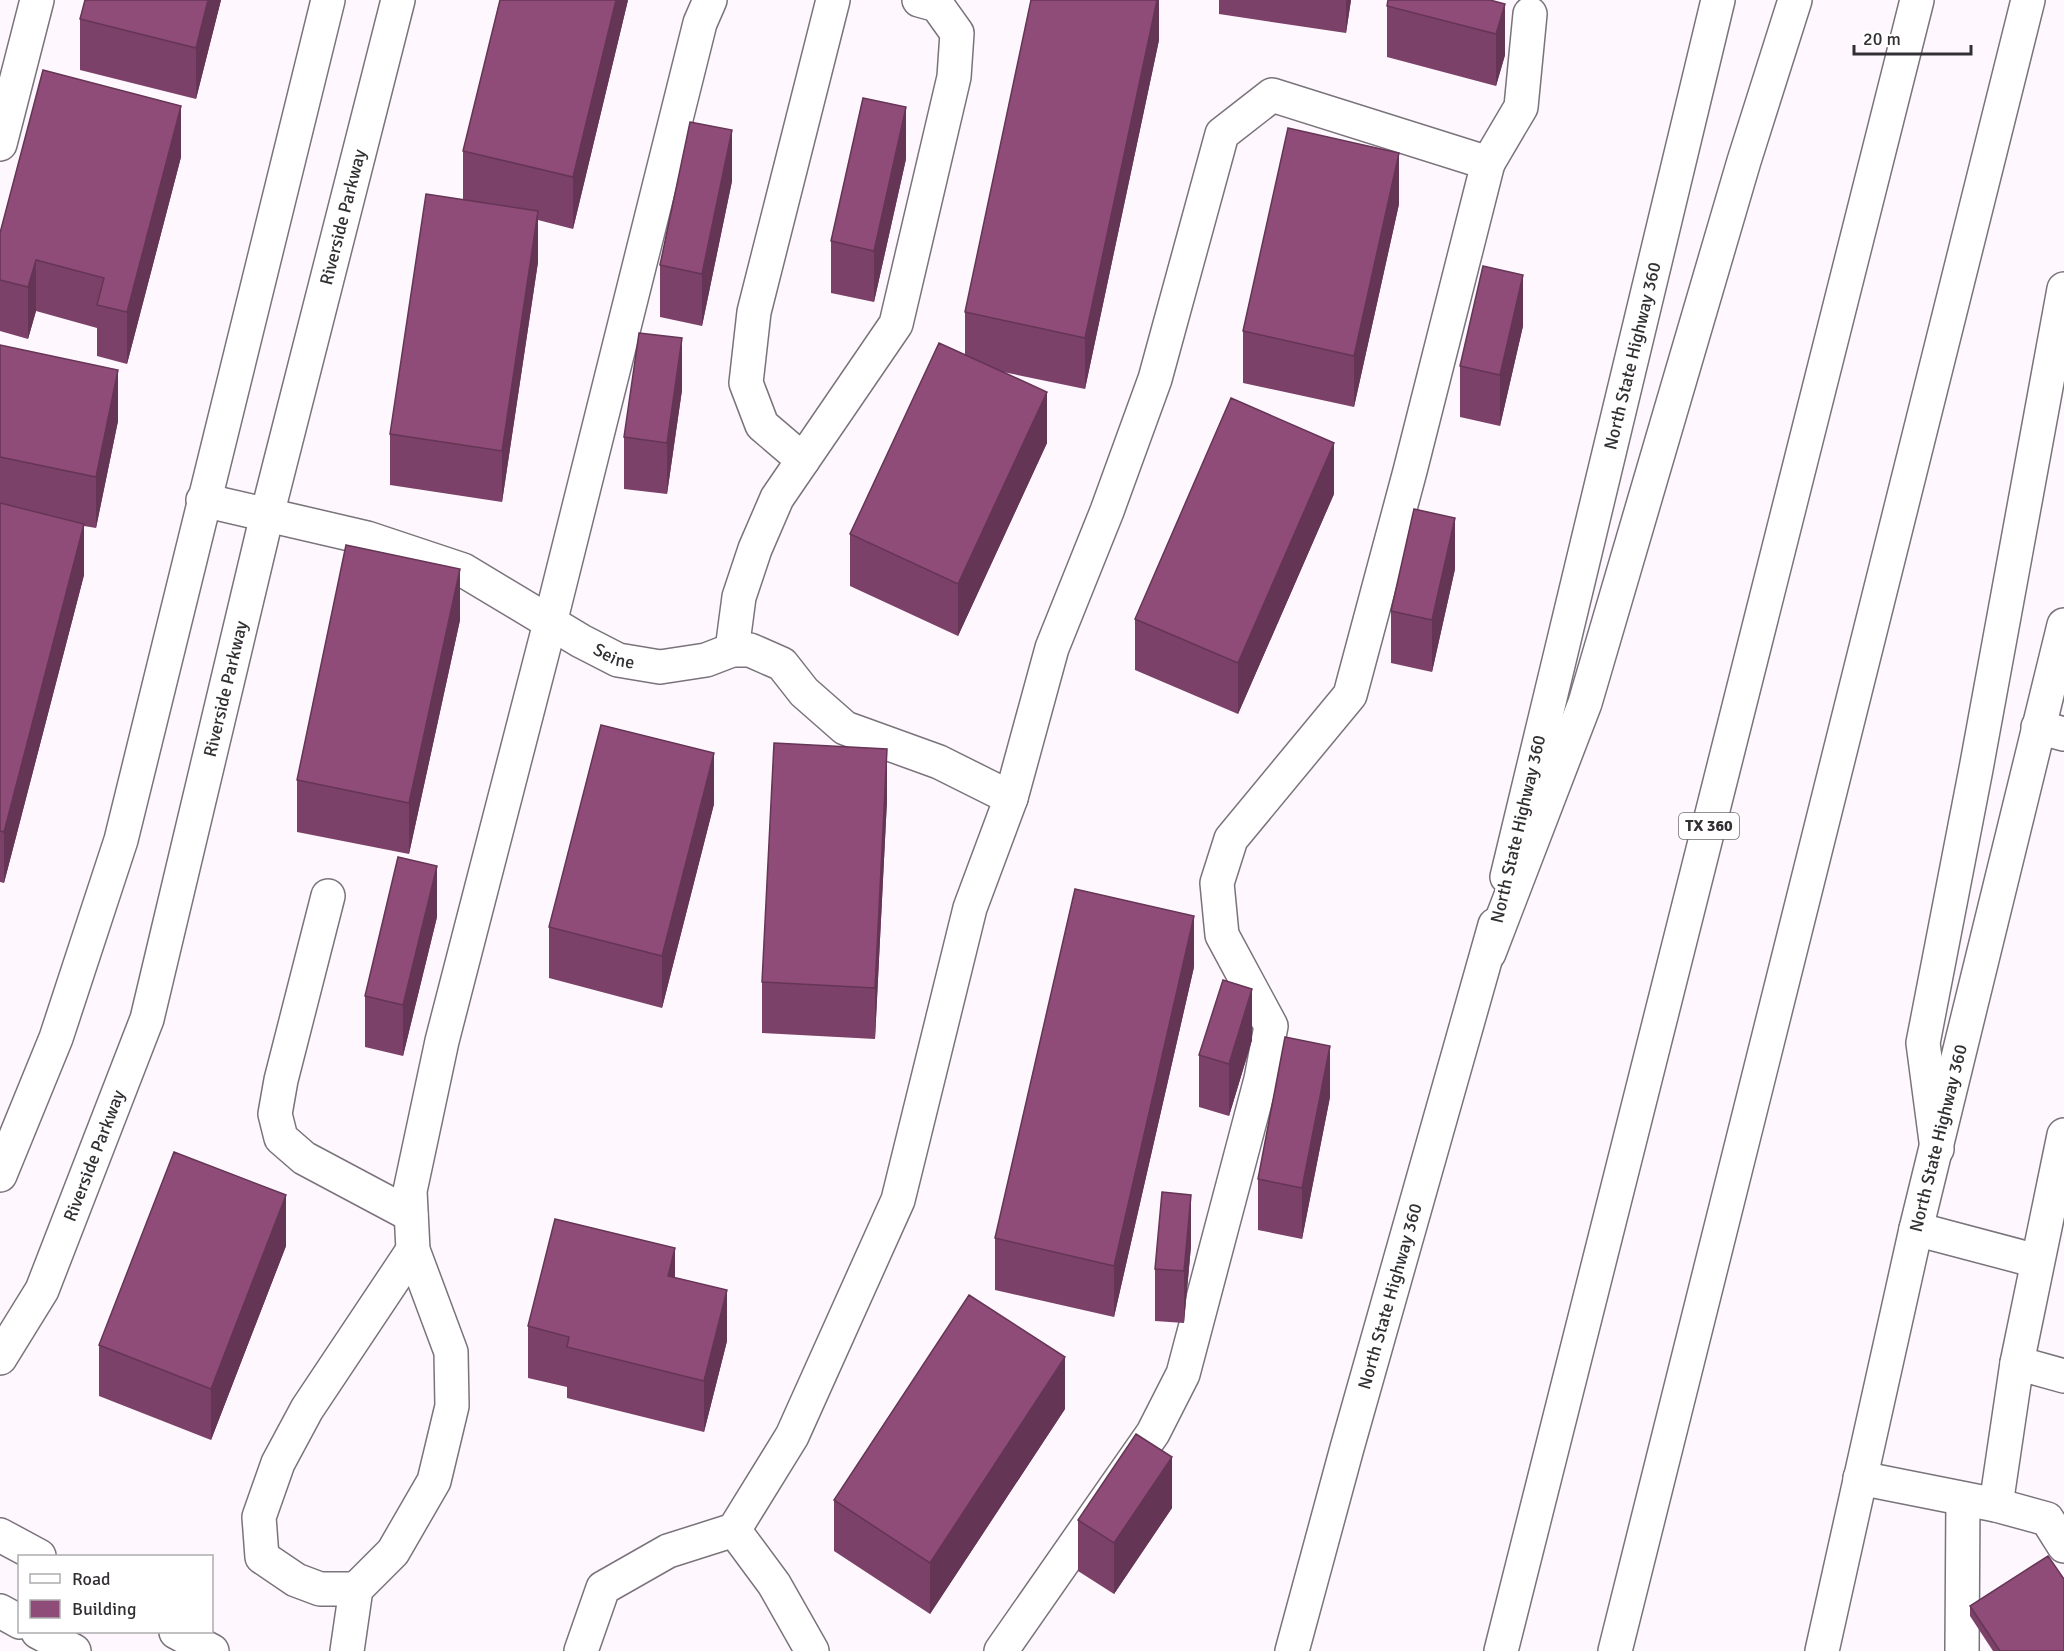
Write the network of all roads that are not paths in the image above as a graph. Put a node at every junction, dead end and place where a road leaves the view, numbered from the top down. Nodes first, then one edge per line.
1 (37, 0) edge
2 (328, 0) edge
3 (398, 0) edge
4 (710, 0) edge
5 (833, 0) edge
6 (920, 0) edge
7 (1718, 0) edge
8 (1795, 0) edge
9 (1917, 0) edge
10 (2028, 0) edge
11 (1526, 12) edge
12 (0, 144) edge
13 (1488, 163) junction
14 (2064, 289) edge
15 (803, 459) junction
16 (203, 500) junction
17 (267, 515) junction
18 (550, 623) junction
19 (2064, 625) edge
20 (732, 650) junction
21 (2051, 731) edge
22 (1011, 798) junction
23 (328, 896) dead end
24 (1489, 953) junction
25 (2064, 1133) edge
26 (1937, 1149) junction
27 (0, 1174) edge
28 (411, 1215) junction
29 (1916, 1229) junction
30 (413, 1250) junction
31 (2037, 1261) junction
32 (0, 1358) edge
33 (2017, 1364) junction
34 (2064, 1376) edge
35 (1860, 1478) junction
36 (1963, 1499) junction
37 (1996, 1504) junction
38 (734, 1530) junction
39 (0, 1535) edge
40 (2064, 1546) edge
41 (35, 1555) edge
42 (356, 1589) junction
43 (0, 1611) edge
44 (18, 1621) edge
45 (40, 1633) edge
46 (178, 1633) edge
47 (74, 1651) edge
48 (212, 1651) edge
49 (347, 1651) edge
50 (581, 1651) edge
51 (812, 1651) edge
52 (1001, 1651) edge
53 (1292, 1651) edge
54 (1501, 1651) edge
55 (1616, 1651) edge
56 (1822, 1651) edge
57 (1962, 1651) edge

1 - 12 main road
2 - 16 main road
3 - 17 main road, Riverside Parkway
4 - 18 main road
5 - 15 main road
6 - 15 main road
7 - 24 main road, North State Highway 360
8 - 24 main road
9 - 54 main road, TX 360
10 - 55 main road
11 - 13 main road
13 - 22 main road
13 - 52 main road
14 - 26 main road
15 - 20 main road
16 - 17 main road, Seine
16 - 27 main road
17 - 18 main road, Seine
17 - 32 main road, Riverside Parkway
18 - 20 main road, Seine
18 - 28 main road
19 - 21 main road, North State Highway 360
20 - 22 main road, Seine
21 - 26 main road, North State Highway 360
22 - 38 main road
23 - 28 main road
24 - 53 main road, North State Highway 360
25 - 31 main road
26 - 29 main road, North State Highway 360
28 - 30 main road
29 - 31 main road
29 - 35 main road, North State Highway 360
30 - 42 main road
30 - 42 main road
31 - 33 main road
33 - 34 main road
33 - 37 main road
35 - 36 main road
35 - 56 main road, North State Highway 360
36 - 37 main road
36 - 57 main road
37 - 40 main road
38 - 50 main road
38 - 51 main road
39 - 41 main road
42 - 49 main road
43 - 44 main road
45 - 47 main road
46 - 48 main road

